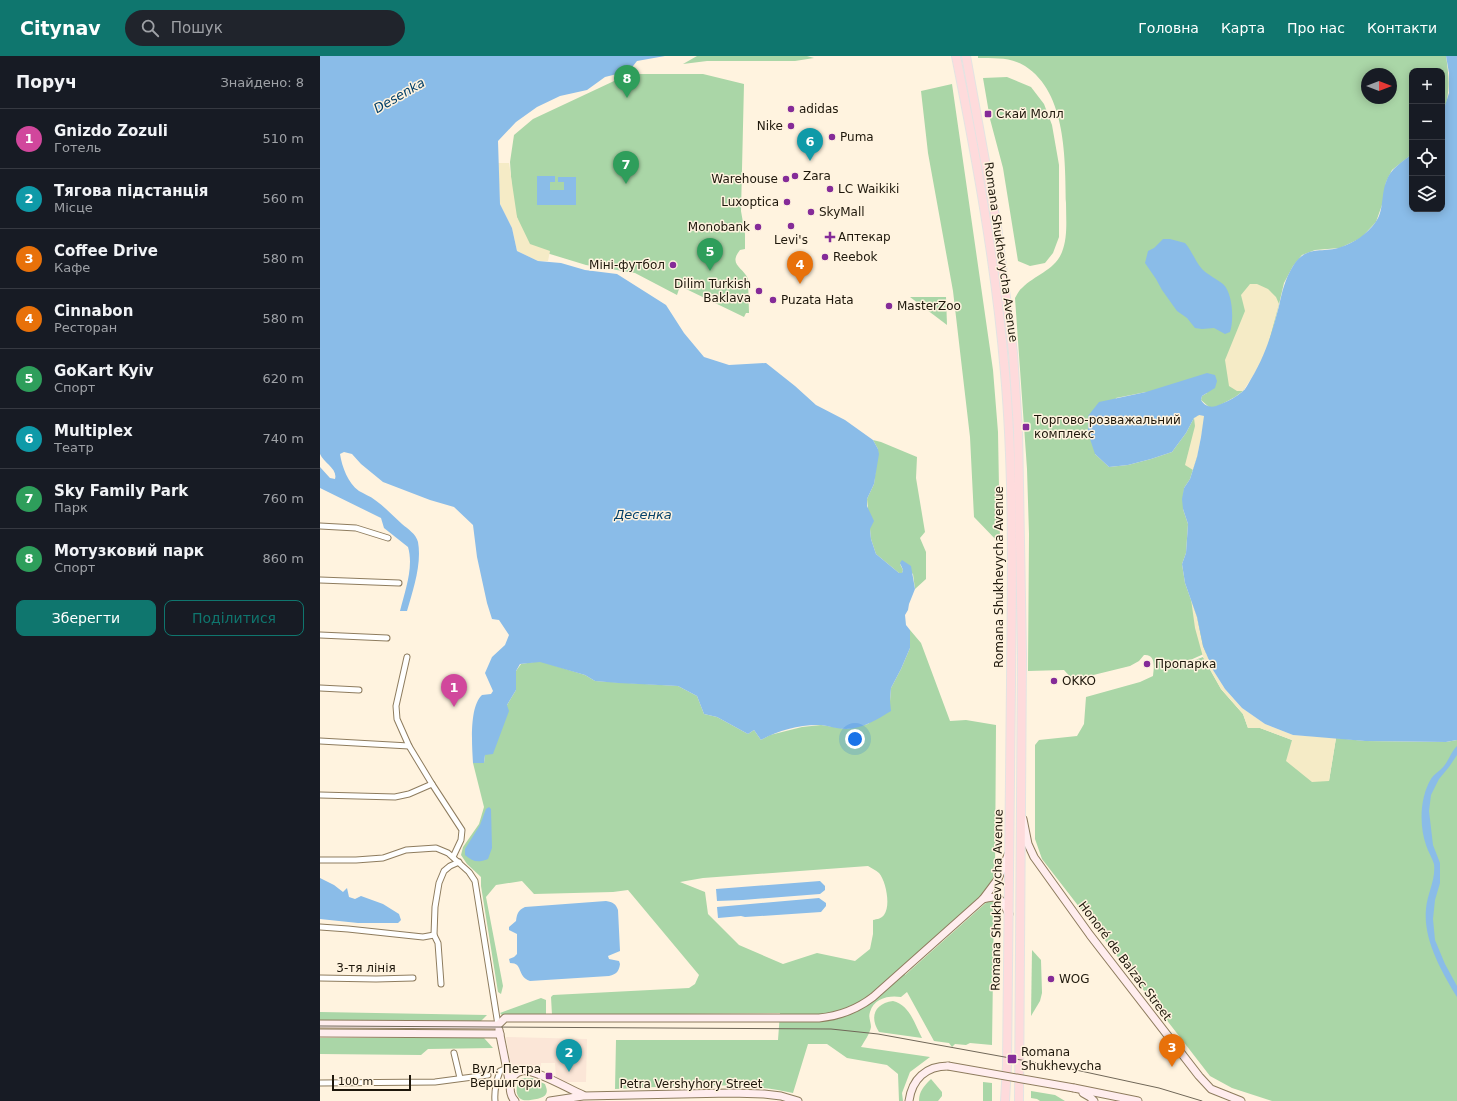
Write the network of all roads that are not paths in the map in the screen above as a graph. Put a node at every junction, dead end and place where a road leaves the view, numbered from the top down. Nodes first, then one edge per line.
1 (956, 56) edge
2 (966, 56) edge
3 (320, 526) edge
4 (388, 538) dead end
5 (320, 580) edge
6 (399, 583) dead end
7 (320, 635) edge
8 (386, 638) dead end
9 (406, 657) dead end
10 (320, 688) edge
11 (359, 690) dead end
12 (320, 742) edge
13 (409, 746) junction
14 (432, 784) junction
15 (320, 795) edge
16 (1021, 810) junction
17 (1009, 851) junction
18 (453, 857) junction
19 (320, 860) edge
20 (459, 862) junction
21 (983, 899) junction
22 (1009, 914) junction
23 (320, 927) edge
24 (434, 935) junction
25 (320, 978) edge
26 (413, 978) dead end
27 (441, 984) dead end
28 (320, 1024) edge
29 (498, 1025) junction
30 (320, 1033) edge
31 (500, 1034) junction
32 (454, 1053) dead end
33 (504, 1068) junction
34 (516, 1073) junction
35 (488, 1075) dead end
36 (460, 1078) junction
37 (320, 1083) edge
38 (557, 1083) junction
39 (510, 1085) junction
40 (1074, 1088) junction
41 (583, 1096) junction
42 (495, 1101) edge
43 (515, 1101) edge
44 (552, 1101) edge
45 (798, 1101) edge
46 (909, 1101) edge
47 (1005, 1101) edge
48 (1019, 1101) edge
49 (1094, 1101) edge
50 (1138, 1101) edge
51 (1241, 1101) edge

1 - 17 main road, Romana Shukhevycha Avenue
2 - 16 main road, Romana Shukhevycha Avenue
3 - 4 street
5 - 6 street
7 - 8 street
9 - 13 street
10 - 11 street
12 - 13 street
13 - 14 street
14 - 15 street
14 - 18 street
16 - 48 main road, Romana Shukhevycha Avenue
16 - 51 main road, Honoré de Balzac Street
17 - 21 main road
17 - 22 main road, Romana Shukhevycha Avenue
18 - 19 street
18 - 20 street
20 - 24 street
20 - 29 street
21 - 22 main road
21 - 29 main road
22 - 47 main road, Romana Shukhevycha Avenue
23 - 24 street
24 - 27 street
25 - 26 street, 3-тя лінія
28 - 29 main road
29 - 31 main road
30 - 31 main road
31 - 33 main road
32 - 36 street
33 - 34 main road
33 - 39 main road
33 - 42 street
34 - 38 main road, Petra Vershyhory Street
34 - 39 main road
35 - 36 street
36 - 37 street
38 - 41 main road, Petra Vershyhory Street
38 - 44 main road
39 - 43 main road
40 - 46 main road, bridge
40 - 49 main road
40 - 50 main road
41 - 44 main road, Petra Vershyhory Street
41 - 45 main road, Petra Vershyhory Street

